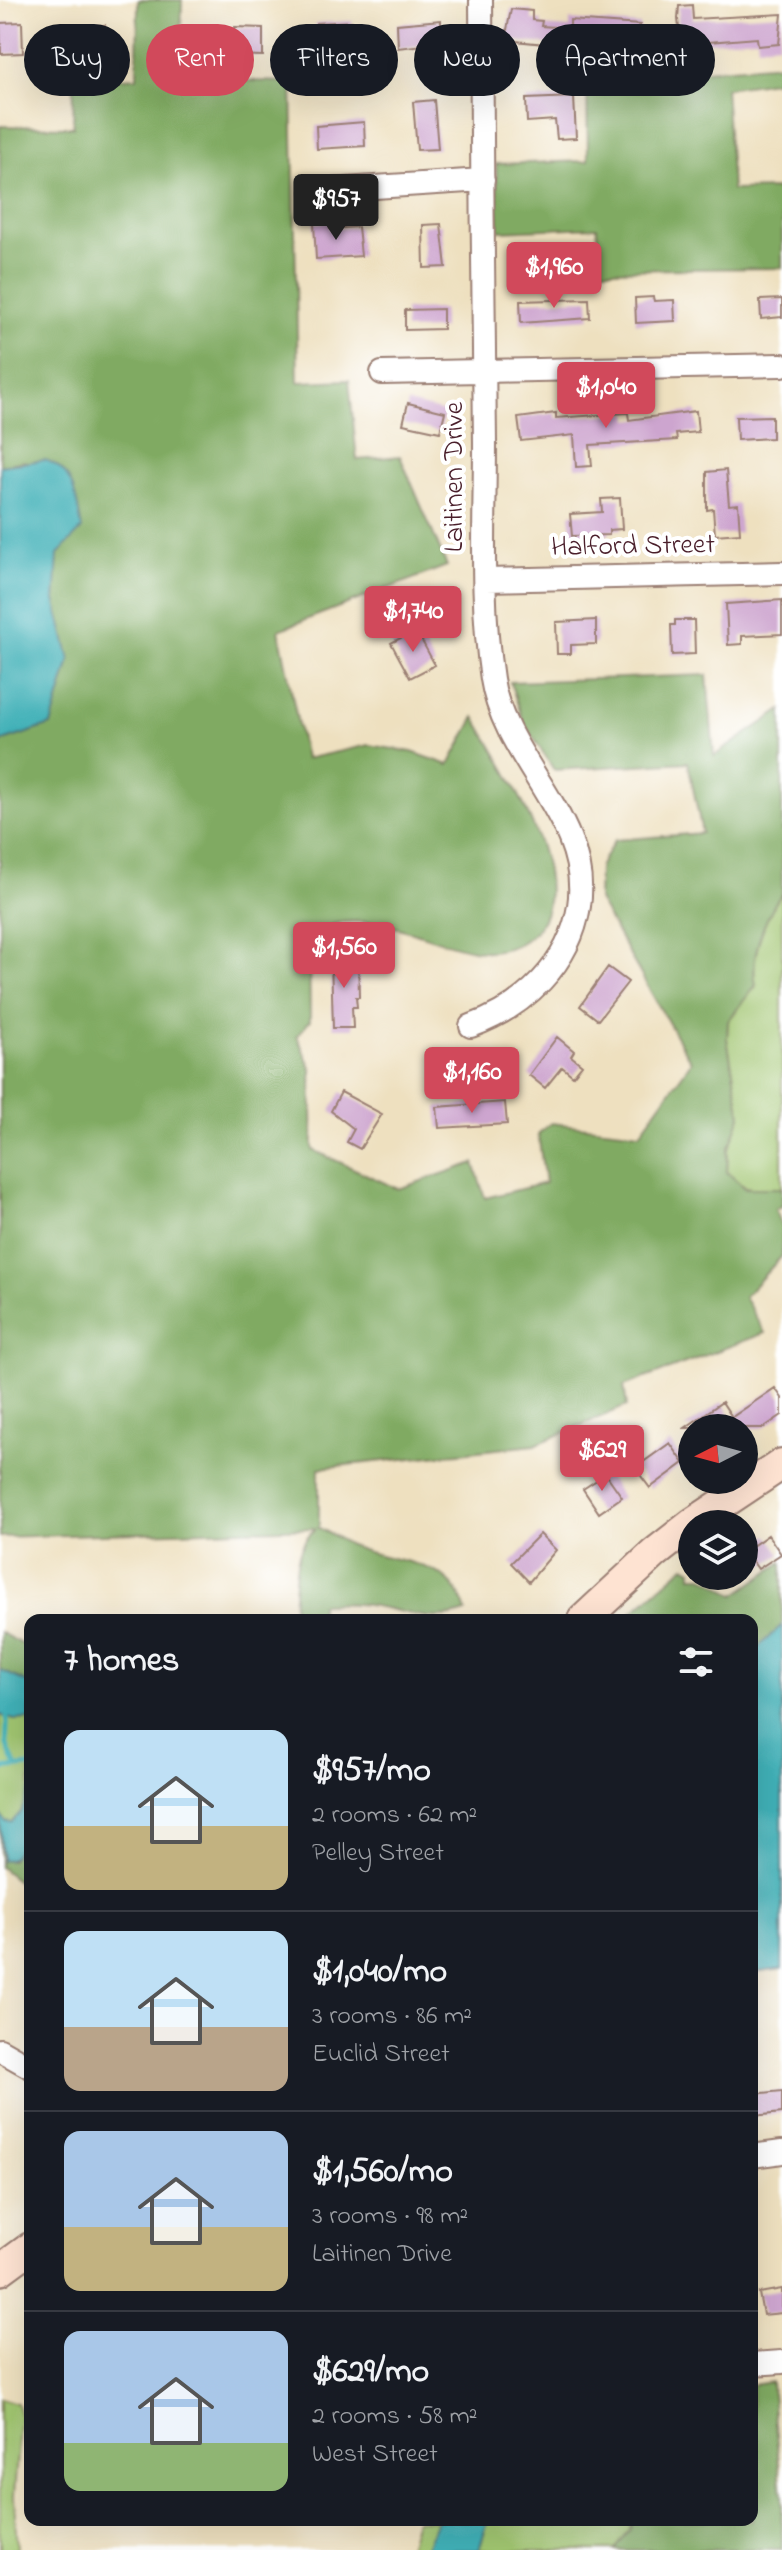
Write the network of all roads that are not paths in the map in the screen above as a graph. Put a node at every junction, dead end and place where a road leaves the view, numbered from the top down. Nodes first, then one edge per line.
1 (481, 0) edge
2 (483, 180) junction
3 (313, 191) dead end
4 (782, 365) edge
5 (484, 371) junction
6 (382, 373) dead end
7 (782, 573) edge
8 (486, 580) junction
9 (471, 1026) dead end
10 (782, 1464) edge
11 (713, 1510) edge
12 (678, 1535) edge
13 (589, 1614) edge
14 (0, 2050) edge
15 (24, 2064) edge
16 (782, 2152) edge
17 (758, 2155) edge
18 (24, 2252) edge
19 (0, 2270) edge
20 (782, 2362) edge
21 (758, 2364) edge

1 - 2 street, Laitinen Drive
2 - 3 street
2 - 5 street, Laitinen Drive
4 - 5 street
5 - 6 street
5 - 8 street, Laitinen Drive
7 - 8 street, Halford Street
8 - 9 street, Laitinen Drive
10 - 11 main road
12 - 13 main road
14 - 15 street
16 - 17 street
18 - 19 main road
20 - 21 street

